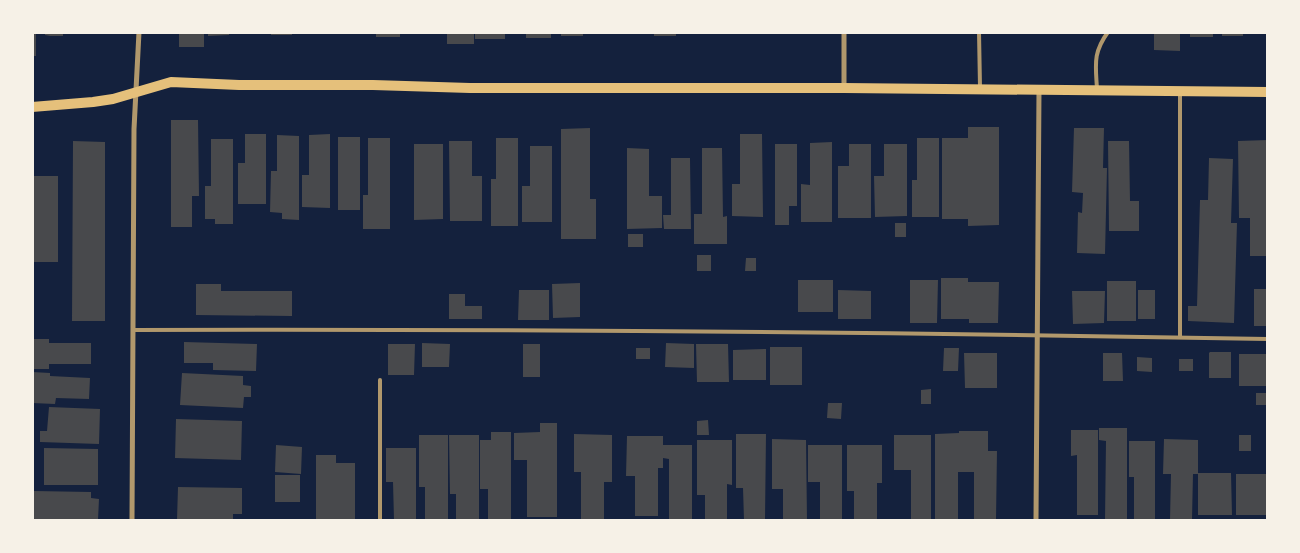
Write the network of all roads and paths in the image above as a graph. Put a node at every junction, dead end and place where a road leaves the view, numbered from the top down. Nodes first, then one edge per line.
1 (139, 32) edge
2 (844, 32) edge
3 (979, 32) edge
4 (1108, 32) edge
5 (844, 88) junction
6 (980, 89) junction
7 (1039, 90) junction
8 (1097, 90) junction
9 (1180, 91) junction
10 (136, 92) junction
11 (1268, 92) edge
12 (32, 107) edge
13 (133, 330) junction
14 (1038, 335) junction
15 (1180, 337) junction
16 (1268, 339) edge
17 (380, 380) dead end
18 (132, 520) edge
19 (380, 520) edge
20 (1036, 520) edge

1 - 10 street
2 - 5 street
3 - 6 lane
4 - 8 lane
5 - 6 main road
5 - 10 main road
6 - 7 main road
7 - 8 main road
7 - 14 street
8 - 9 main road
9 - 11 main road
9 - 15 lane
10 - 12 main road
10 - 13 street
13 - 14 lane
13 - 18 street
14 - 15 lane
14 - 20 street
15 - 16 lane
17 - 19 lane

